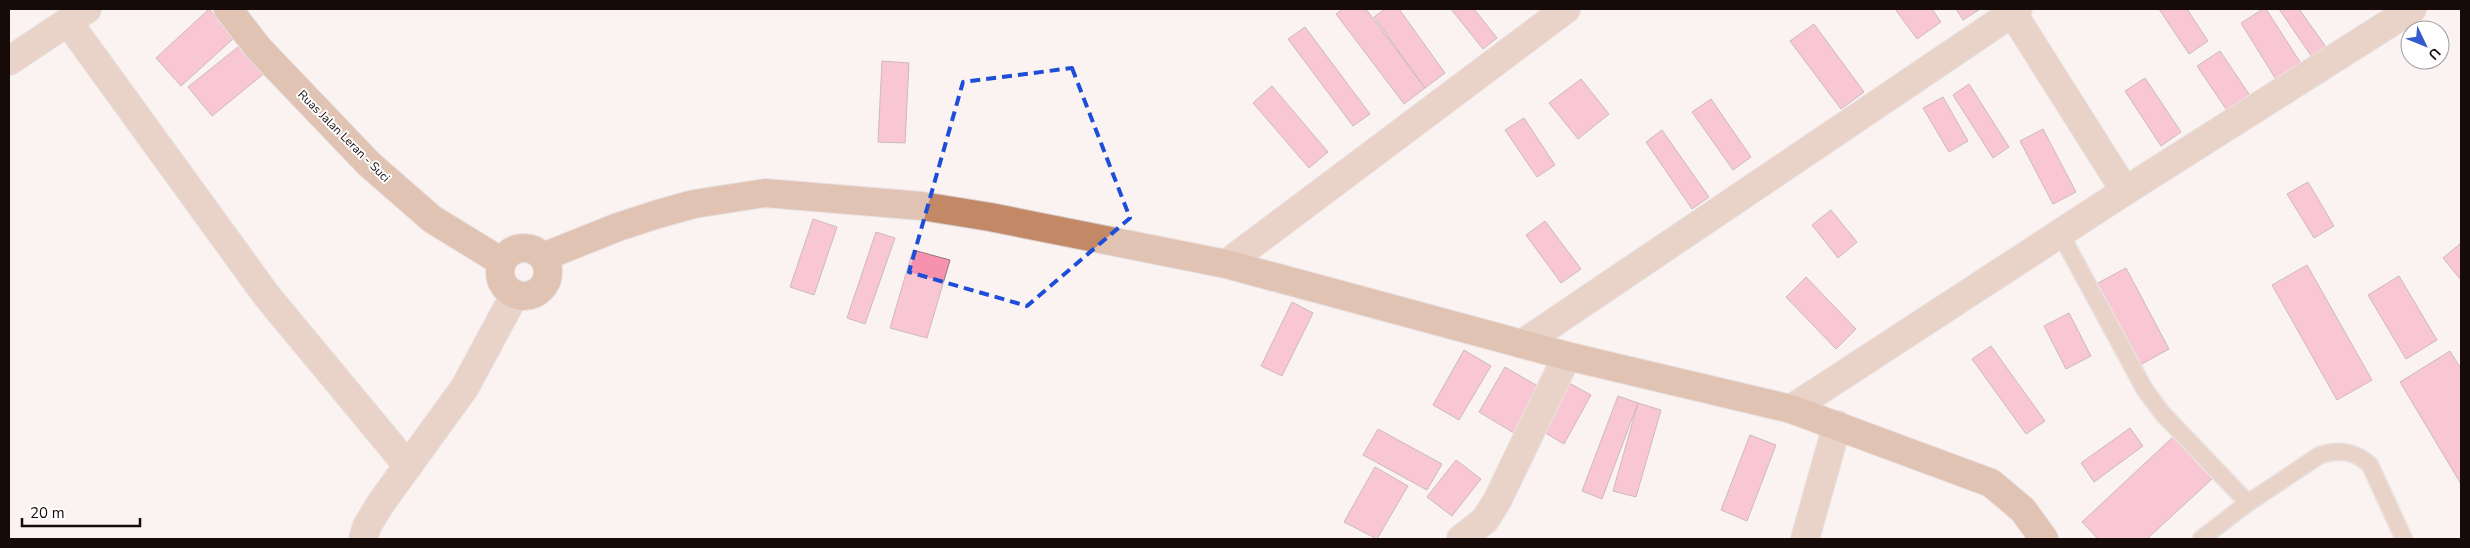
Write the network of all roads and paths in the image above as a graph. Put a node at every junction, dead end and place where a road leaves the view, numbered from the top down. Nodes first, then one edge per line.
1 (228, 9) edge
2 (1566, 9) edge
3 (2412, 9) edge
4 (2014, 10) edge
5 (77, 15) edge
6 (9, 61) edge
7 (2125, 191) junction
8 (2060, 233) junction
9 (543, 257) junction
10 (502, 262) junction
11 (1226, 264) junction
12 (514, 294) junction
13 (1522, 344) junction
14 (1567, 356) junction
15 (1791, 409) junction
16 (1836, 426) junction
17 (408, 466) junction
18 (2248, 503) junction
19 (363, 539) edge
20 (1462, 539) edge
21 (1804, 539) edge
22 (2044, 539) edge
23 (2201, 539) edge
24 (2404, 539) edge

1 - 10 main road, Ruas Jalan Leran - Suci
2 - 11 street
3 - 7 street
4 - 7 street
4 - 13 street
5 - 6 street
5 - 17 street
7 - 8 street
8 - 15 street
8 - 18 lane
9 - 10 main road
9 - 11 main road
9 - 12 main road
10 - 12 main road
11 - 13 main road
12 - 17 street
13 - 14 main road
14 - 15 main road
14 - 20 street
15 - 16 main road
16 - 21 street
16 - 22 main road
17 - 19 street
18 - 23 lane
18 - 24 lane

